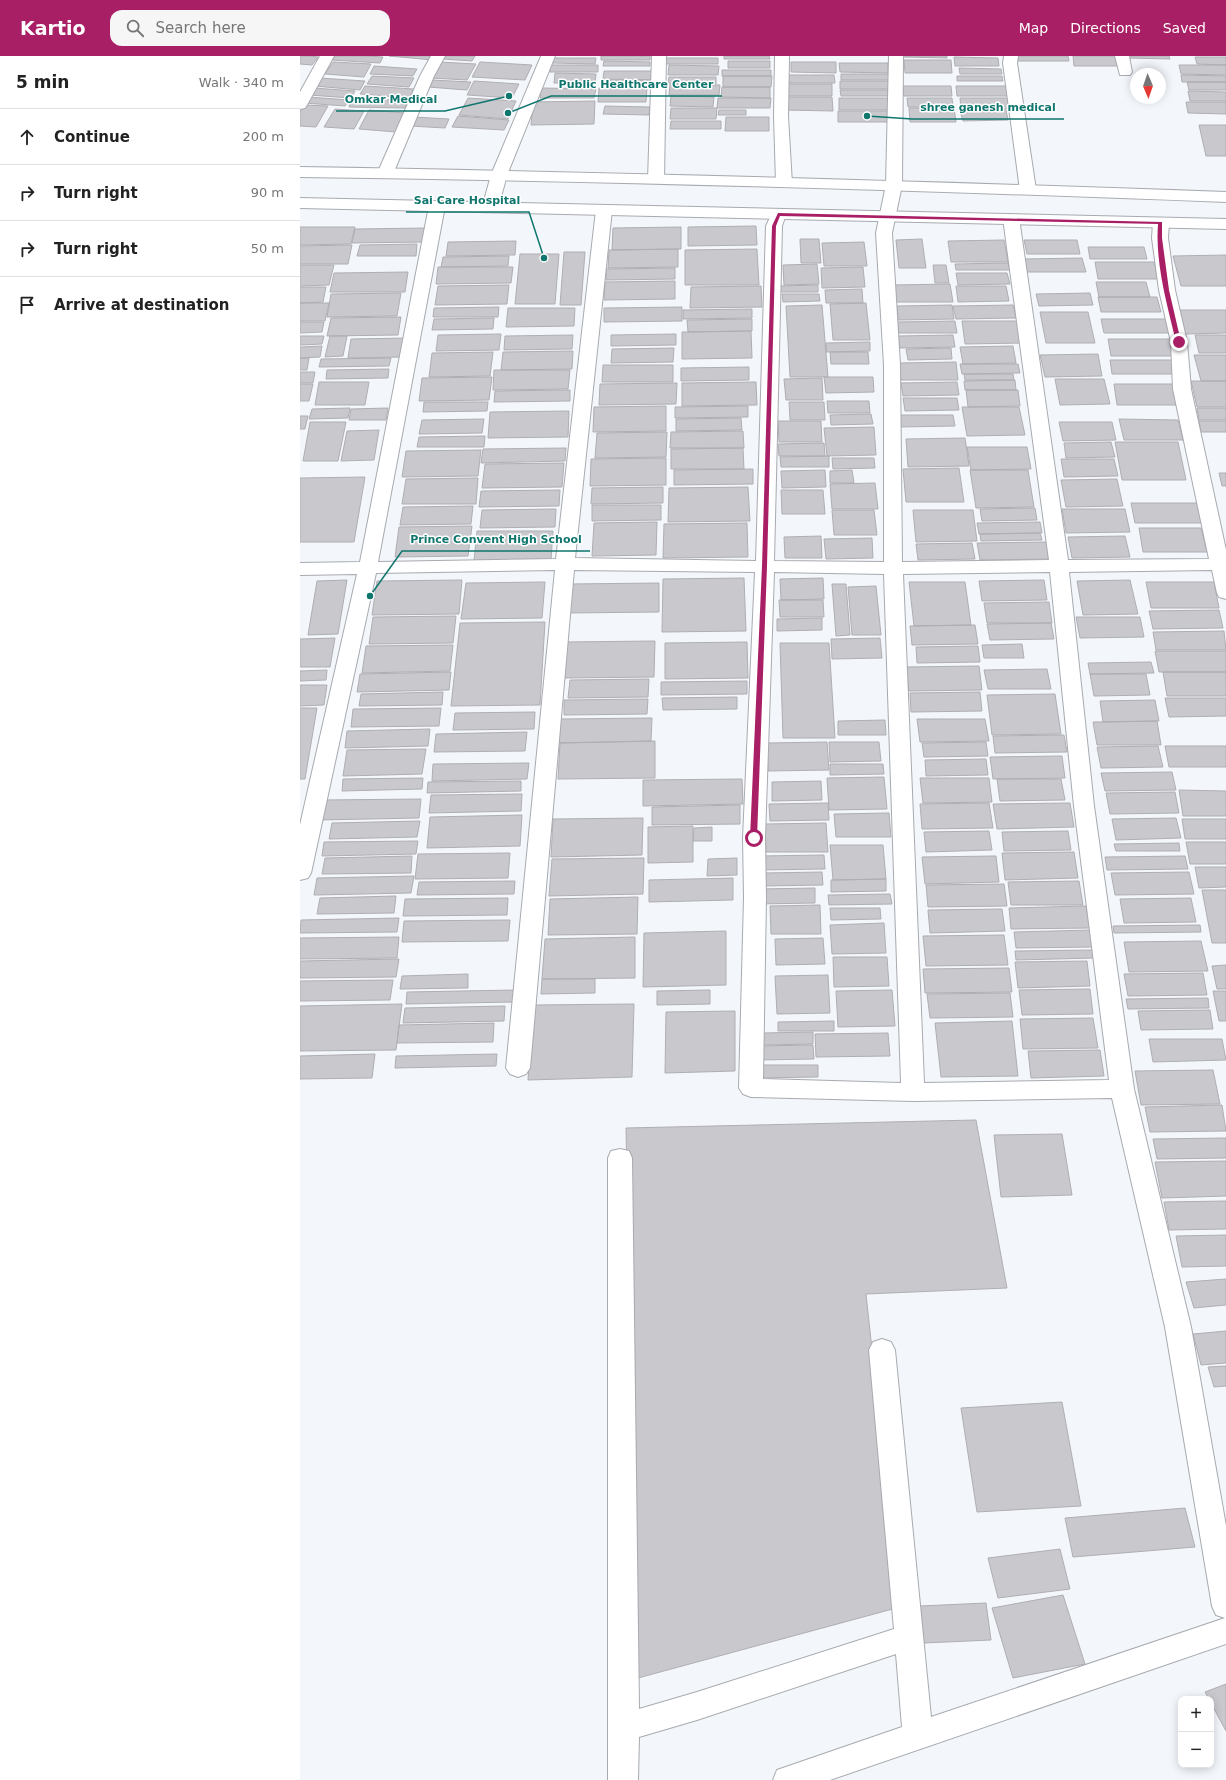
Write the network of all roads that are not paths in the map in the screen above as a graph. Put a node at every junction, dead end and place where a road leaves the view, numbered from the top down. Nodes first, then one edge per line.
1 (327, 56) edge
2 (438, 56) edge
3 (548, 56) edge
4 (659, 56) edge
5 (782, 56) edge
6 (896, 56) edge
7 (1011, 56) edge
8 (1122, 56) edge
9 (1125, 72) dead end
10 (300, 105) edge
11 (300, 172) edge
12 (385, 174) junction
13 (499, 174) junction
14 (656, 180) junction
15 (784, 184) junction
16 (894, 185) junction
17 (1028, 190) junction
18 (1226, 197) edge
19 (300, 204) edge
20 (437, 206) junction
21 (490, 208) junction
22 (604, 210) junction
23 (778, 214) junction
24 (886, 216) junction
25 (1011, 218) junction
26 (1161, 223) junction
27 (1226, 224) edge
28 (565, 564) junction
29 (1223, 564) edge
30 (1059, 565) junction
31 (765, 566) junction
32 (368, 567) junction
33 (893, 568) junction
34 (300, 569) edge
35 (1226, 593) edge
36 (300, 873) edge
37 (518, 1068) dead end
38 (1122, 1089) junction
39 (913, 1092) junction
40 (620, 1158) dead end
41 (882, 1350) dead end
42 (1226, 1606) edge
43 (1226, 1631) edge
44 (909, 1637) junction
45 (624, 1727) junction
46 (918, 1736) junction
47 (623, 1780) edge
48 (788, 1780) edge

1 - 10 street
2 - 12 street
3 - 13 street
4 - 14 street
5 - 15 street
6 - 16 street
7 - 17 street
8 - 9 street
11 - 12 street
12 - 13 street
13 - 14 street
13 - 21 street
14 - 15 street
15 - 16 street
16 - 17 street
16 - 24 street
17 - 18 street
19 - 20 street
20 - 21 street
20 - 32 street
21 - 22 street
22 - 23 street
22 - 28 street
23 - 24 street
23 - 31 street
24 - 25 street
24 - 33 street
25 - 26 street
25 - 30 street
26 - 27 street
26 - 29 street
28 - 31 street
28 - 32 street
28 - 37 street
29 - 30 street
29 - 35 street
30 - 33 street
30 - 38 street
31 - 33 street
31 - 39 street
32 - 34 street
32 - 36 street
33 - 39 street
38 - 39 street
38 - 42 street
40 - 45 street
41 - 44 street
43 - 46 street
44 - 45 street
44 - 46 street
45 - 47 street
46 - 48 street

